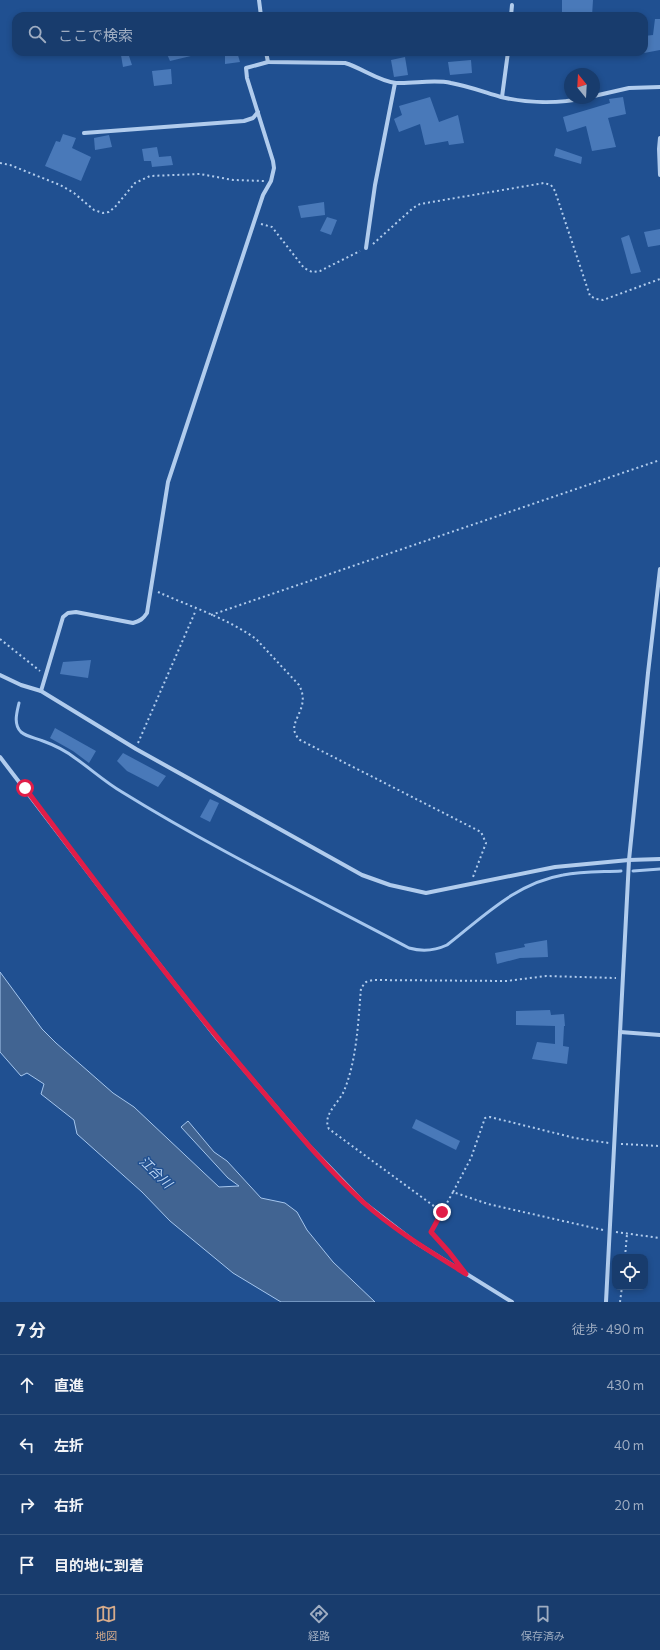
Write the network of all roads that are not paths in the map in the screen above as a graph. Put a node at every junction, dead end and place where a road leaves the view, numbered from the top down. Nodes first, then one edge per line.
1 (259, 0) edge
2 (512, 5) dead end
3 (260, 12) edge
4 (511, 12) edge
5 (267, 56) edge
6 (507, 56) edge
7 (268, 62) junction
8 (395, 82) junction
9 (660, 87) edge
10 (600, 95) edge
11 (502, 97) junction
12 (564, 101) edge
13 (258, 112) junction
14 (84, 133) dead end
15 (660, 138) edge
16 (660, 175) edge
17 (366, 248) road end
18 (660, 569) edge
19 (0, 675) edge
20 (41, 691) junction
21 (0, 757) edge
22 (660, 859) edge
23 (629, 860) junction
24 (620, 1032) junction
25 (660, 1035) edge
26 (512, 1302) edge
27 (606, 1302) edge

1 - 3 street
2 - 4 street
5 - 7 street
6 - 11 street
7 - 8 street
7 - 13 street
8 - 11 street
8 - 17 street
9 - 10 street
11 - 12 street
13 - 14 street
13 - 20 street
15 - 16 street
18 - 23 street
19 - 20 street
20 - 23 street
21 - 26 street
22 - 23 street
23 - 24 street
24 - 25 street
24 - 27 street

